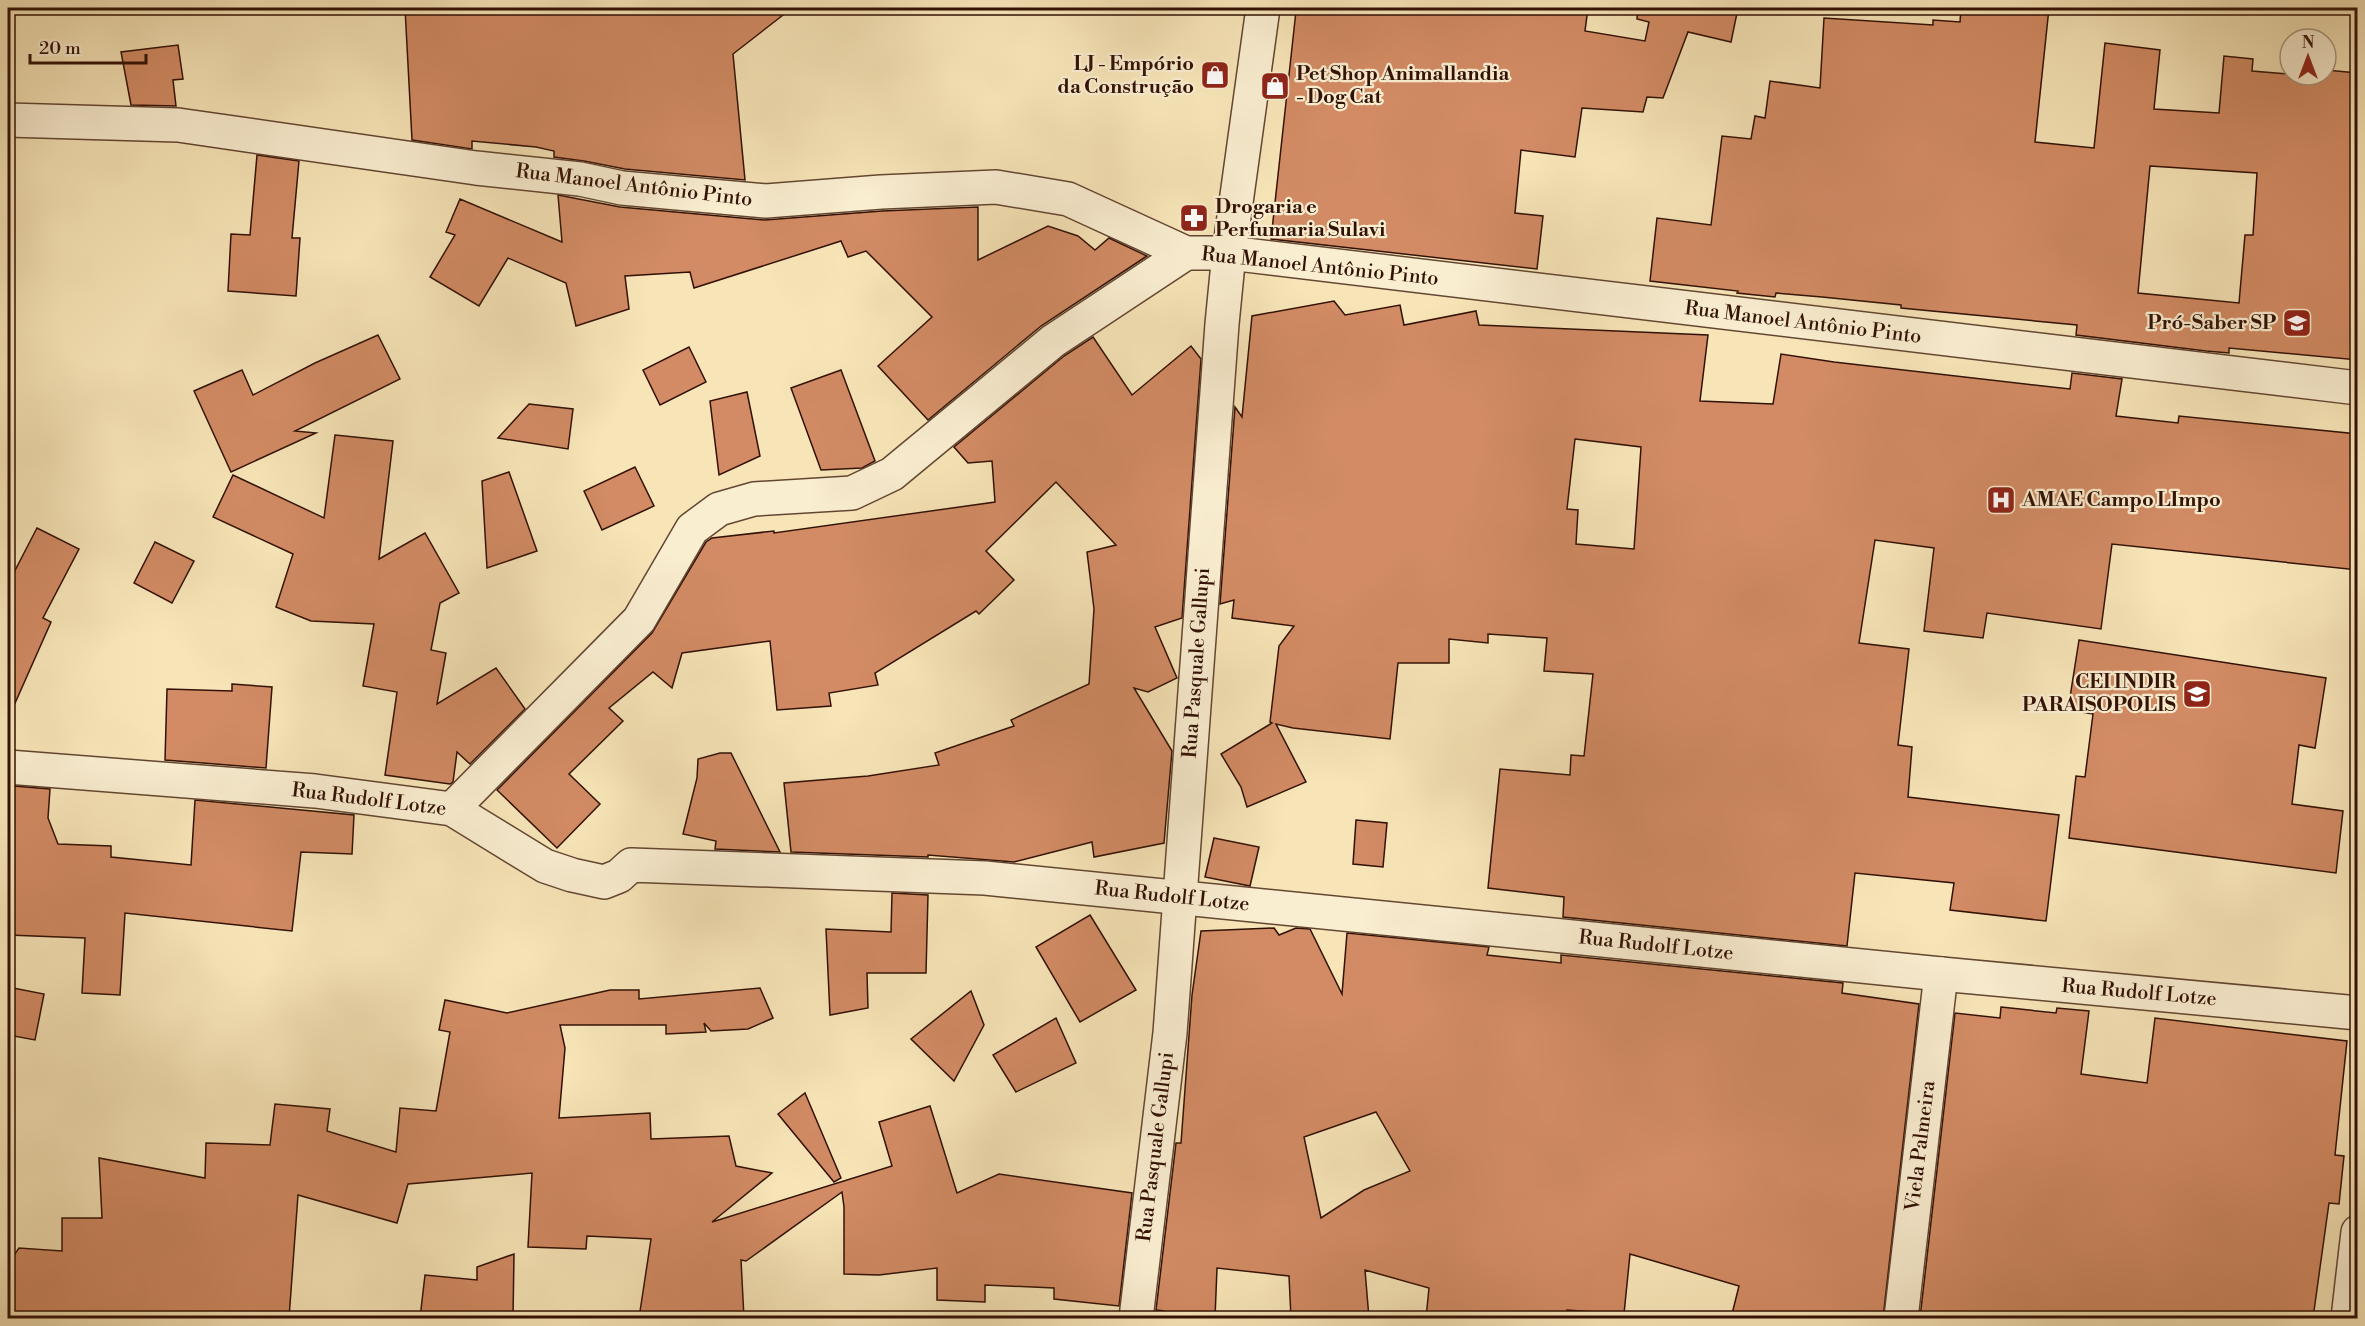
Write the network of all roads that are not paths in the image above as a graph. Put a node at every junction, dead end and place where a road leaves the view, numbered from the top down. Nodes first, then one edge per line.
1 (1263, 8) edge
2 (8, 120) edge
3 (1186, 253) junction
4 (1229, 253) junction
5 (2358, 388) edge
6 (8, 767) edge
7 (452, 809) junction
8 (1181, 897) junction
9 (1941, 974) junction
10 (2358, 1013) edge
11 (2358, 1233) edge
12 (1136, 1318) edge
13 (1901, 1318) edge
14 (2348, 1318) edge

1 - 4 street, Rua Pasquale Gallupi
2 - 3 street, Rua Manoel Antônio Pinto
3 - 4 street, Rua Manoel Antônio Pinto
3 - 7 street
4 - 5 street, Rua Manoel Antônio Pinto
4 - 8 street, Rua Pasquale Gallupi
6 - 7 street, Rua Rudolf Lotze
7 - 8 street, Rua Rudolf Lotze
8 - 9 street, Rua Rudolf Lotze
8 - 12 street, Rua Pasquale Gallupi
9 - 10 street, Rua Rudolf Lotze
9 - 13 street, Viela Palmeira
11 - 14 street

